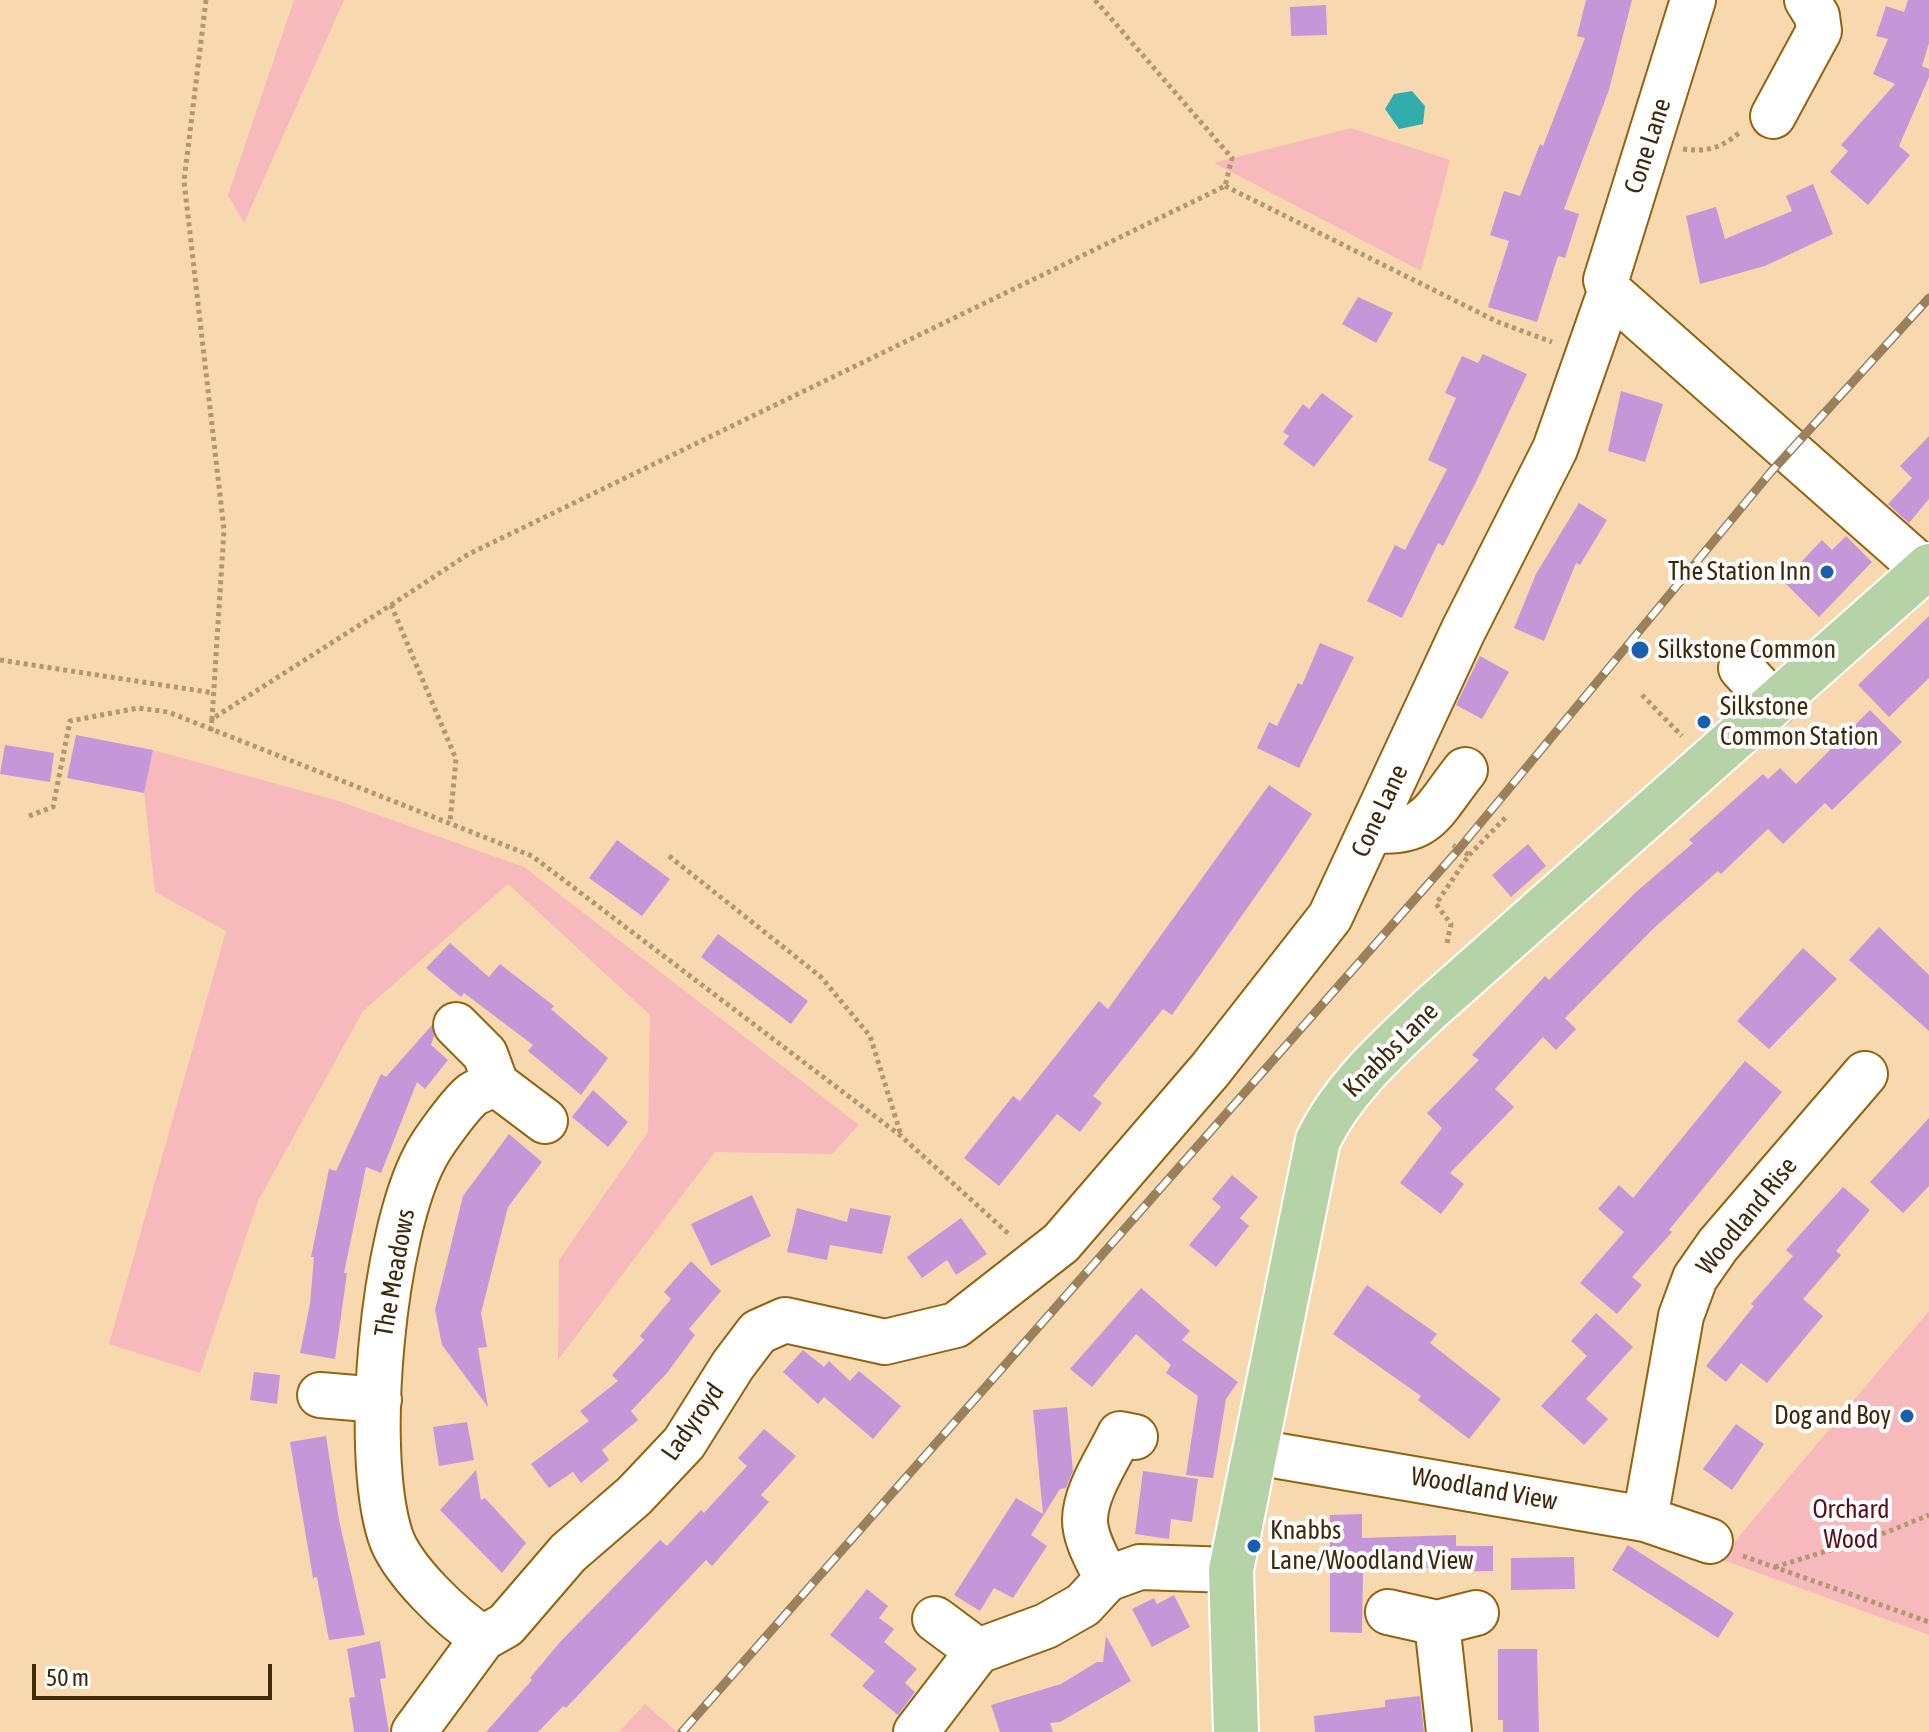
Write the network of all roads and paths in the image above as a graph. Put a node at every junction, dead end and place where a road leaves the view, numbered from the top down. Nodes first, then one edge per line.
1 (206, 0) edge
2 (1095, 0) edge
3 (1693, 0) edge
4 (1716, 0) edge
5 (1727, 0) edge
6 (1807, 0) edge
7 (1764, 116) joint
8 (1650, 138) junction
9 (1225, 186) junction
10 (1610, 292) junction
11 (1586, 354) junction
12 (1928, 570) edge
13 (391, 605) junction
14 (0, 660) edge
15 (1741, 668) dead end
16 (214, 693) junction
17 (1642, 695) dead end
18 (1774, 704) junction
19 (212, 719) junction
20 (211, 731) junction
21 (1708, 762) junction
22 (1465, 770) dead end
23 (1508, 815) dead end
24 (29, 816) dead end
25 (450, 822) junction
26 (1423, 823) junction
27 (1372, 830) junction
28 (1469, 855) junction
29 (669, 856) dead end
30 (1445, 952) dead end
31 (456, 1025) dead end
32 (1865, 1074) dead end
33 (496, 1084) junction
34 (545, 1121) dead end
35 (901, 1136) junction
36 (1038, 1261) junction
37 (320, 1395) dead end
38 (379, 1400) junction
39 (1135, 1437) dead end
40 (1256, 1452) junction
41 (1929, 1515) edge
42 (1645, 1519) junction
43 (1710, 1541) joint
44 (1774, 1567) junction
45 (1231, 1570) junction
46 (1107, 1579) junction
47 (1388, 1612) dead end
48 (935, 1619) dead end
49 (1929, 1622) edge
50 (483, 1638) junction
51 (966, 1667) junction
52 (414, 1732) edge
53 (916, 1732) edge
54 (1236, 1732) edge
55 (1449, 1732) edge

1 - 16 path
2 - 9 path
3 - 8 street, Cone Lane
4 - 5 street
6 - 7 street
7 - 8 path
8 - 10 street, Cone Lane
9 - 11 path
9 - 13 path
10 - 11 street, Cone Lane
10 - 12 street
11 - 27 street, Cone Lane
12 - 18 main road, Knabbs Lane
13 - 19 path
13 - 25 path
14 - 16 path
15 - 18 street
16 - 19 path
17 - 21 path
18 - 21 main road, Knabbs Lane
19 - 20 path
20 - 24 path
20 - 25 path
21 - 40 main road, Knabbs Lane
22 - 26 street
23 - 28 path
25 - 35 path
26 - 27 street
26 - 28 path
27 - 36 street, Cone Lane
28 - 30 path
29 - 35 path
31 - 33 street
32 - 42 street, Woodland Rise
33 - 34 street
33 - 38 street, The Meadows
35 - 36 path
36 - 50 street, Ladyroyd
37 - 38 street
38 - 50 street, The Meadows
39 - 46 street
40 - 42 street, Woodland View
40 - 45 main road, Knabbs Lane
41 - 44 path
42 - 43 street, Woodland View
43 - 44 path
44 - 49 path
45 - 46 street
45 - 54 main road, Knabbs Lane
46 - 51 street
47 - 55 street
48 - 51 street
50 - 52 street, Ladyroyd
51 - 53 street

